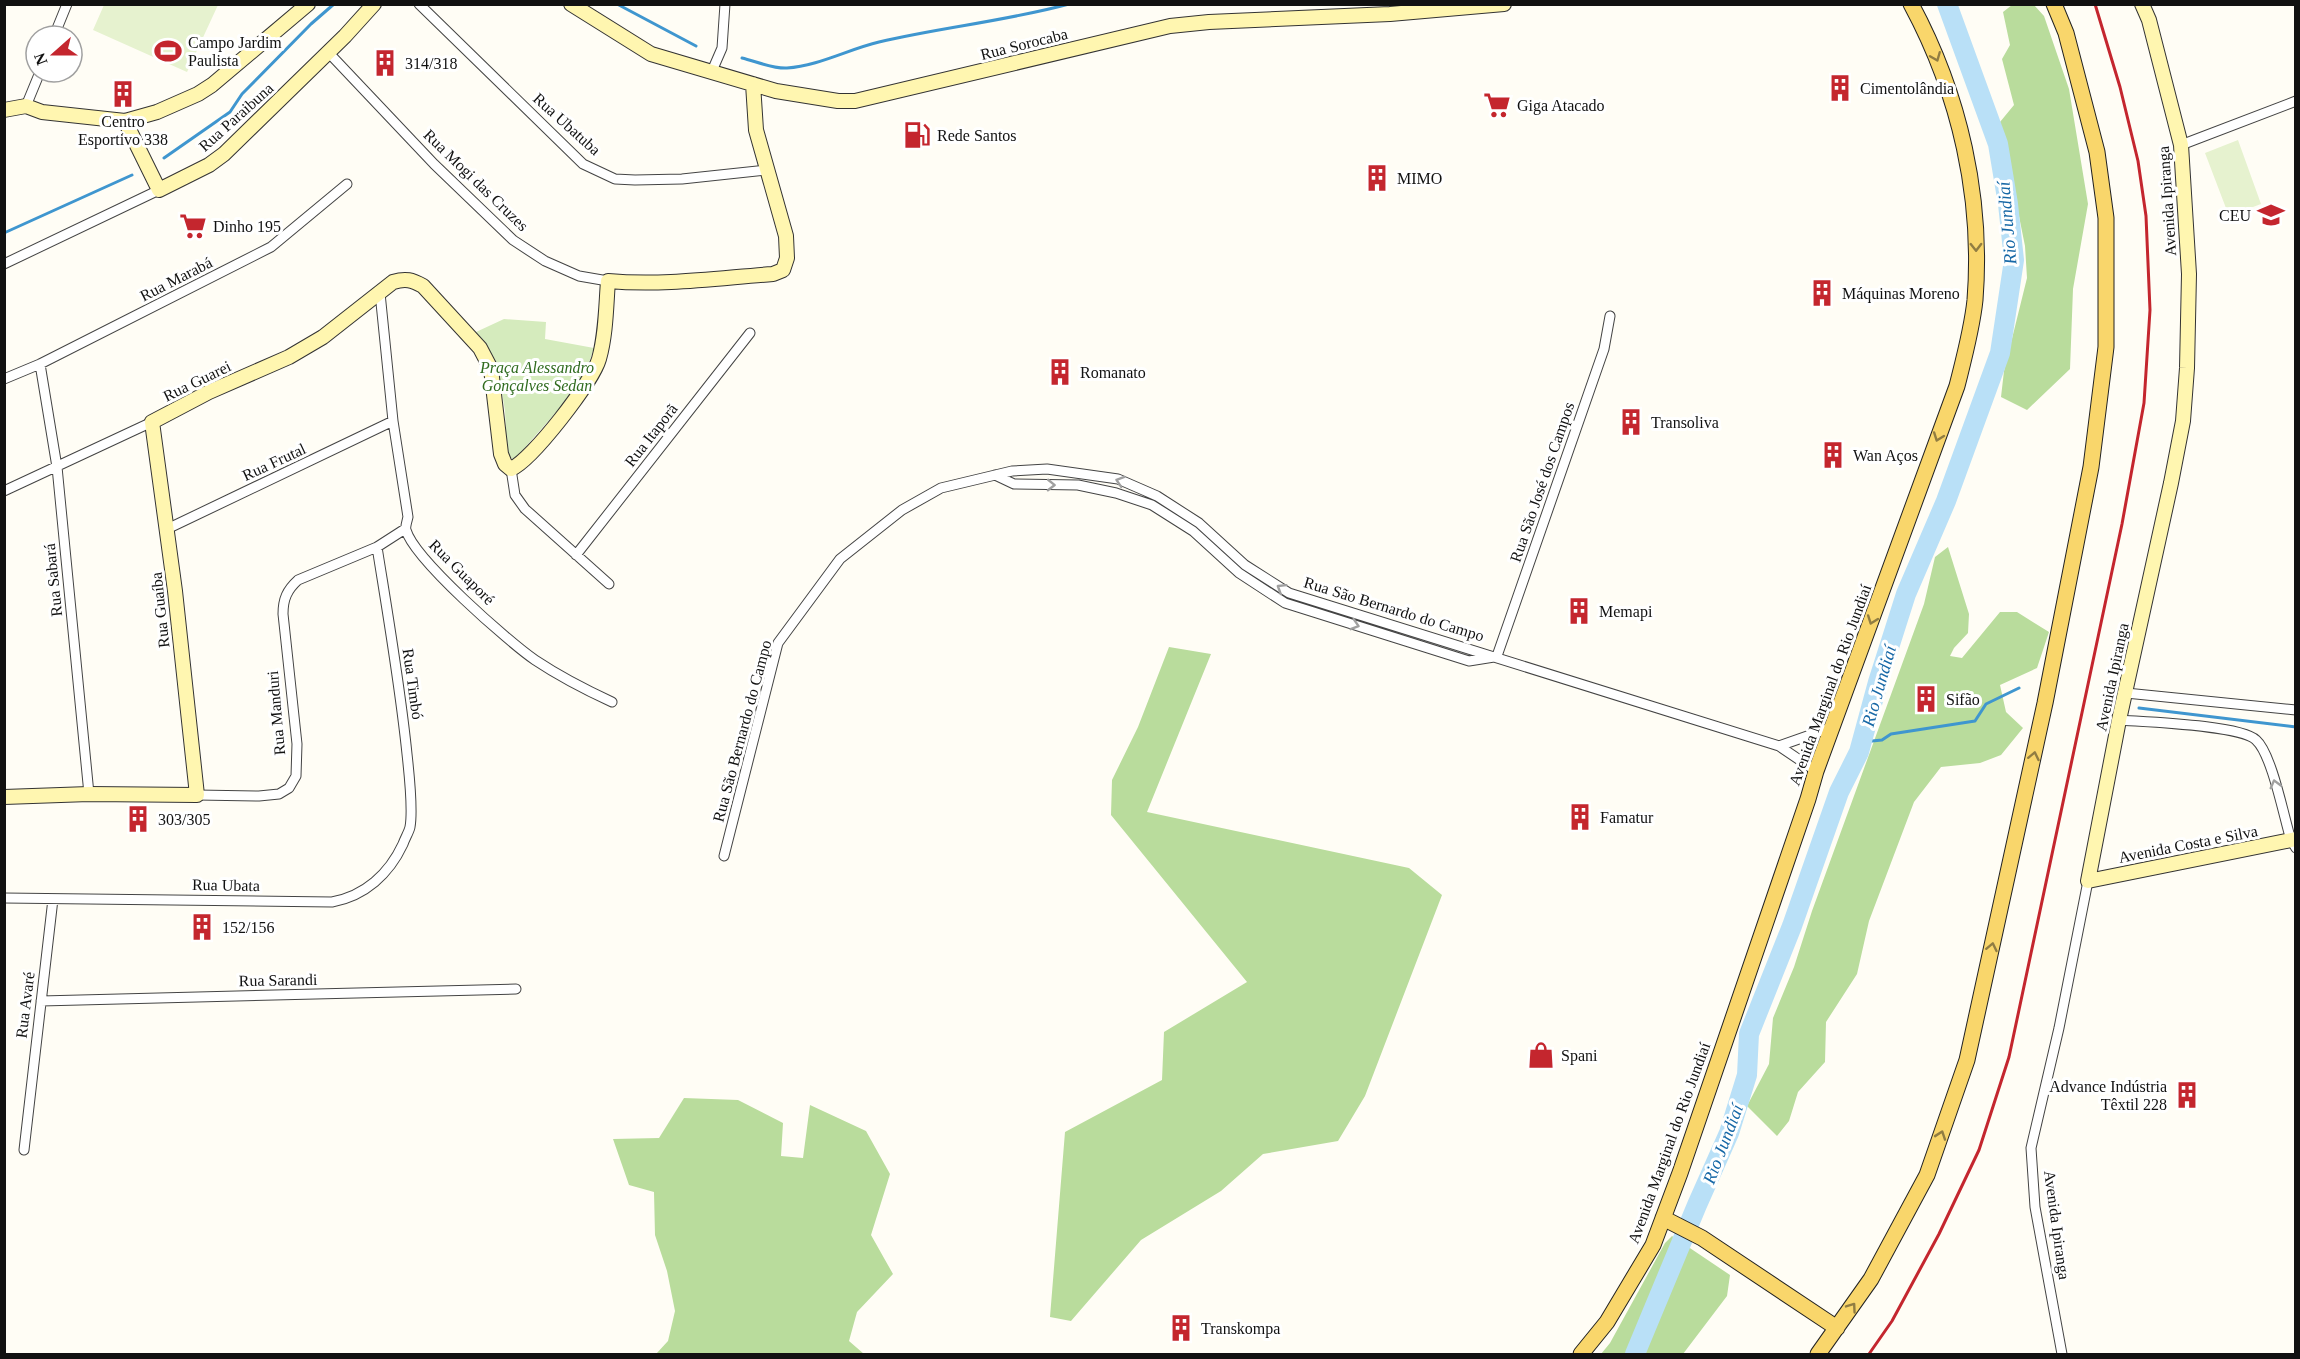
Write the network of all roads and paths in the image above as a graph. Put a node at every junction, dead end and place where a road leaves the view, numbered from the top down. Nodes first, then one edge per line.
1 (67, 4) edge
2 (375, 4) edge
3 (419, 4) edge
4 (571, 4) edge
5 (725, 4) edge
6 (1504, 4) edge
7 (1911, 4) edge
8 (2054, 4) edge
9 (2142, 4) edge
10 (303, 7) edge
11 (59, 24) edge
12 (328, 52) junction
13 (712, 71) junction
14 (35, 84) edge
15 (753, 84) junction
16 (2295, 101) edge
17 (26, 106) junction
18 (4, 110) edge
19 (125, 121) junction
20 (2181, 145) junction
21 (767, 170) junction
22 (347, 184) dead end
23 (159, 190) junction
24 (4, 264) edge
25 (608, 281) junction
26 (380, 293) junction
27 (1610, 316) dead end
28 (750, 333) dead end
29 (40, 364) junction
30 (4, 379) edge
31 (152, 422) junction
32 (393, 422) junction
33 (57, 467) junction
34 (511, 469) junction
35 (995, 475) junction
36 (4, 491) edge
37 (167, 529) junction
38 (405, 529) junction
39 (377, 547) junction
40 (576, 555) junction
41 (609, 584) dead end
42 (1497, 656) junction
43 (2126, 695) junction
44 (612, 702) dead end
45 (2295, 710) edge
46 (2120, 717) junction
47 (1833, 727) junction
48 (1779, 746) junction
49 (1816, 771) junction
50 (89, 794) junction
51 (197, 795) junction
52 (4, 797) edge
53 (410, 827) joint
54 (2294, 842) edge
55 (724, 856) dead end
56 (2088, 880) junction
57 (4, 898) edge
58 (53, 899) junction
59 (516, 989) dead end
60 (41, 1001) junction
61 (24, 1150) dead end
62 (1668, 1220) junction
63 (1837, 1328) junction
64 (1581, 1354) edge
65 (1818, 1354) edge
66 (2062, 1354) edge

1 - 11 street
2 - 12 street, Rua Paraibuna
3 - 21 street, Rua Ubatuba
4 - 13 street, Rua Sorocaba
5 - 13 street
6 - 15 street, Rua Sorocaba
7 -> 47 main road, Avenida Marginal do Rio Jundiaí
63 -> 8 main road
9 - 20 street, Avenida Ipiranga
10 - 19 street
12 - 23 street, Rua Paraibuna
12 - 25 street, Rua Mogi das Cruzes
13 - 15 street, Rua Sorocaba
14 - 17 street
15 - 21 street
16 - 20 street
17 - 18 street
17 - 19 street
19 - 23 street
20 - 43 street, Avenida Ipiranga
21 - 25 street, Rua Mogi das Cruzes
22 - 29 street, Rua Marabá
23 - 24 street
25 - 34 street
26 - 31 street, Rua Guarei
26 - 32 street
26 - 34 street, Rua Guarei
27 - 42 street, Rua São José dos Campos
28 - 40 street, Rua Itaporã
29 - 30 street, Rua Marabá
29 - 33 street, Rua Sabará
31 - 33 street, Rua Guarei
31 - 37 street, Rua Guaíba
32 - 37 street, Rua Frutal
32 - 38 street
33 - 36 street, Rua Guarei
33 - 50 street, Rua Sabará
34 - 40 street
42 -> 35 street, Rua São Bernardo do Campo
35 -> 42 street, Rua São Bernardo do Campo
35 - 55 street, Rua São Bernardo do Campo
37 - 51 street, Rua Guaíba
38 - 39 street, Rua Manduri
38 - 44 street, Rua Guaporé
39 - 51 street, Rua Manduri
39 - 53 street, Rua Timbó
40 - 41 street
42 - 48 street, Rua São Bernardo do Campo
43 - 45 street
43 - 46 street, Avenida Ipiranga
54 -> 46 street
46 - 56 street, Avenida Ipiranga
47 - 48 street
47 - 49 main road, Avenida Marginal do Rio Jundiaí
48 - 49 street, Rua São Bernardo do Campo
49 - 62 main road, Avenida Marginal do Rio Jundiaí
50 - 51 street, Rua Manduri
50 - 52 street, Rua Manduri
53 - 58 street, Rua Ubata
54 - 56 street, Avenida Costa e Silva
56 - 66 street, Avenida Ipiranga
57 - 58 street, Rua Ubata
58 - 60 street, Rua Avaré
59 - 60 street, Rua Sarandi
60 - 61 street, Rua Avaré
62 - 63 main road
62 - 64 main road, Avenida Marginal do Rio Jundiaí
63 - 65 main road

